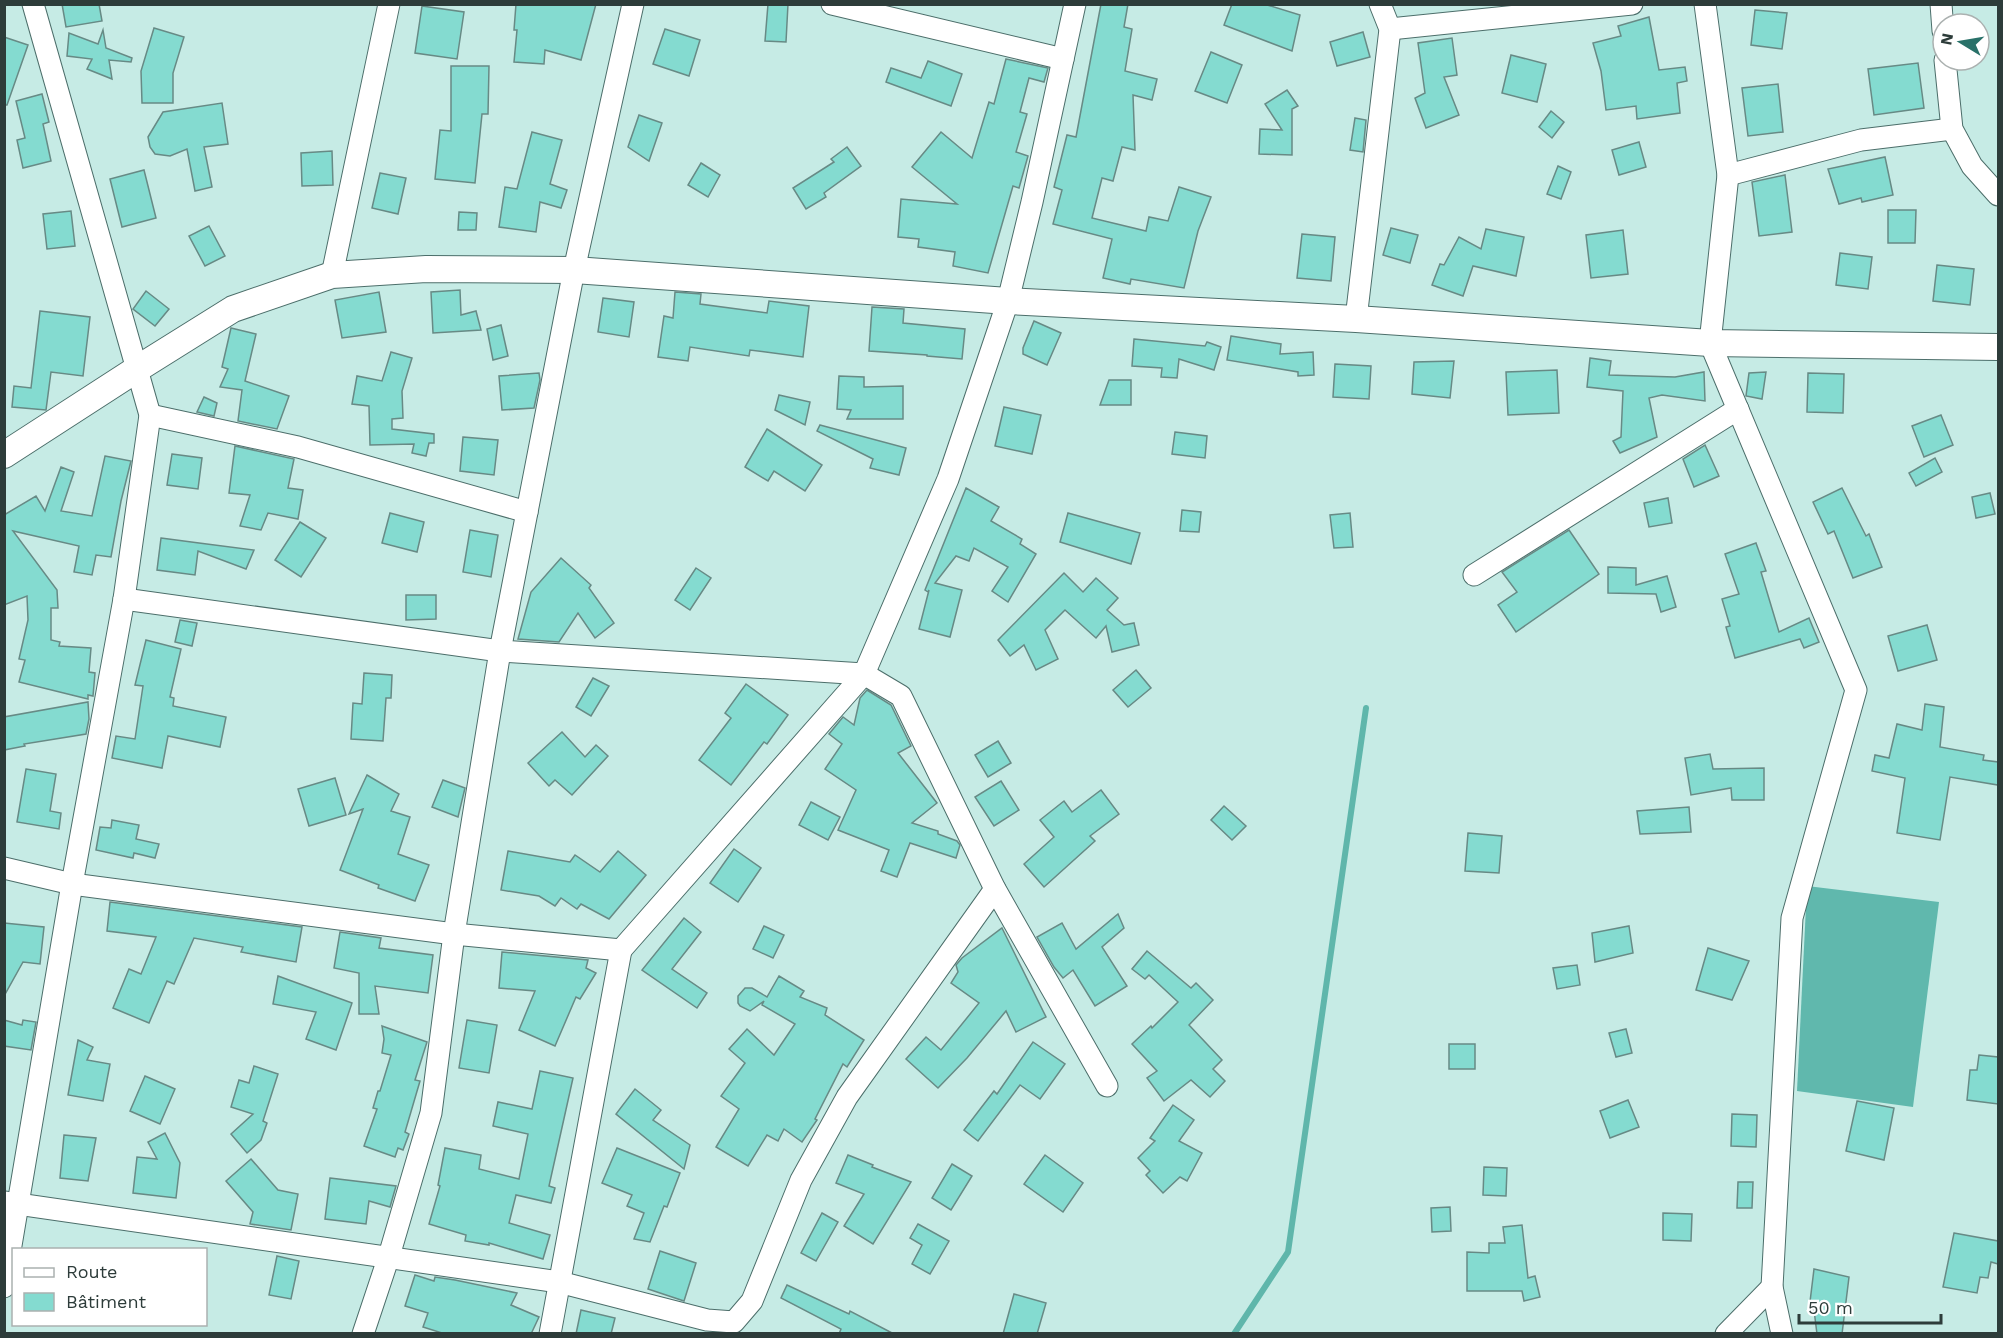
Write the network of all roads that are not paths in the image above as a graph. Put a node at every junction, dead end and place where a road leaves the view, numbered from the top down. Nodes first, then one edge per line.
1 (33, 4) edge
2 (389, 4) edge
3 (633, 4) edge
4 (832, 4) edge
5 (1075, 4) edge
6 (1380, 4) edge
7 (1632, 4) edge
8 (1705, 4) edge
9 (1390, 29) junction
10 (1064, 59) junction
11 (1946, 72) edge
12 (1952, 129) junction
13 (1728, 175) junction
14 (1998, 195) edge
15 (574, 270) junction
16 (332, 275) junction
17 (1008, 301) junction
18 (1356, 320) junction
19 (1710, 343) junction
20 (1998, 347) edge
21 (137, 369) junction
22 (1738, 409) junction
23 (150, 415) junction
24 (7, 450) edge
25 (527, 512) junction
26 (1474, 575) dead end
27 (124, 598) junction
28 (500, 651) junction
29 (864, 674) junction
30 (4, 868) edge
31 (72, 884) junction
32 (995, 890) junction
33 (454, 934) junction
34 (621, 950) junction
35 (1107, 1086) dead end
36 (12, 1203) edge
37 (389, 1256) junction
38 (559, 1282) junction
39 (4, 1287) edge
40 (1772, 1287) junction
41 (732, 1328) edge
42 (363, 1334) edge
43 (550, 1334) edge
44 (1726, 1334) edge
45 (1782, 1334) edge

1 - 21 street
2 - 16 street
3 - 15 street
4 - 10 street
5 - 10 street
6 - 9 street
7 - 9 street
8 - 13 street
9 - 18 street
10 - 17 street
11 - 12 street
12 - 13 street
12 - 14 street
13 - 19 street
15 - 16 street
15 - 17 street
15 - 25 street
16 - 21 street
17 - 18 street
17 - 29 street
18 - 19 street
19 - 20 street
19 - 22 street
21 - 23 street
21 - 24 street
22 - 26 street
22 - 40 street
23 - 25 street
23 - 27 street
25 - 28 street
27 - 28 street
27 - 31 street
28 - 29 street
28 - 33 street
29 - 32 street
29 - 34 street
30 - 31 street
31 - 33 street
31 - 36 street
32 - 35 street
32 - 41 street
33 - 34 street
33 - 37 street
34 - 38 street
36 - 37 street
36 - 39 street
37 - 38 street
37 - 42 street
38 - 41 street
38 - 43 street
40 - 44 street
40 - 45 street

